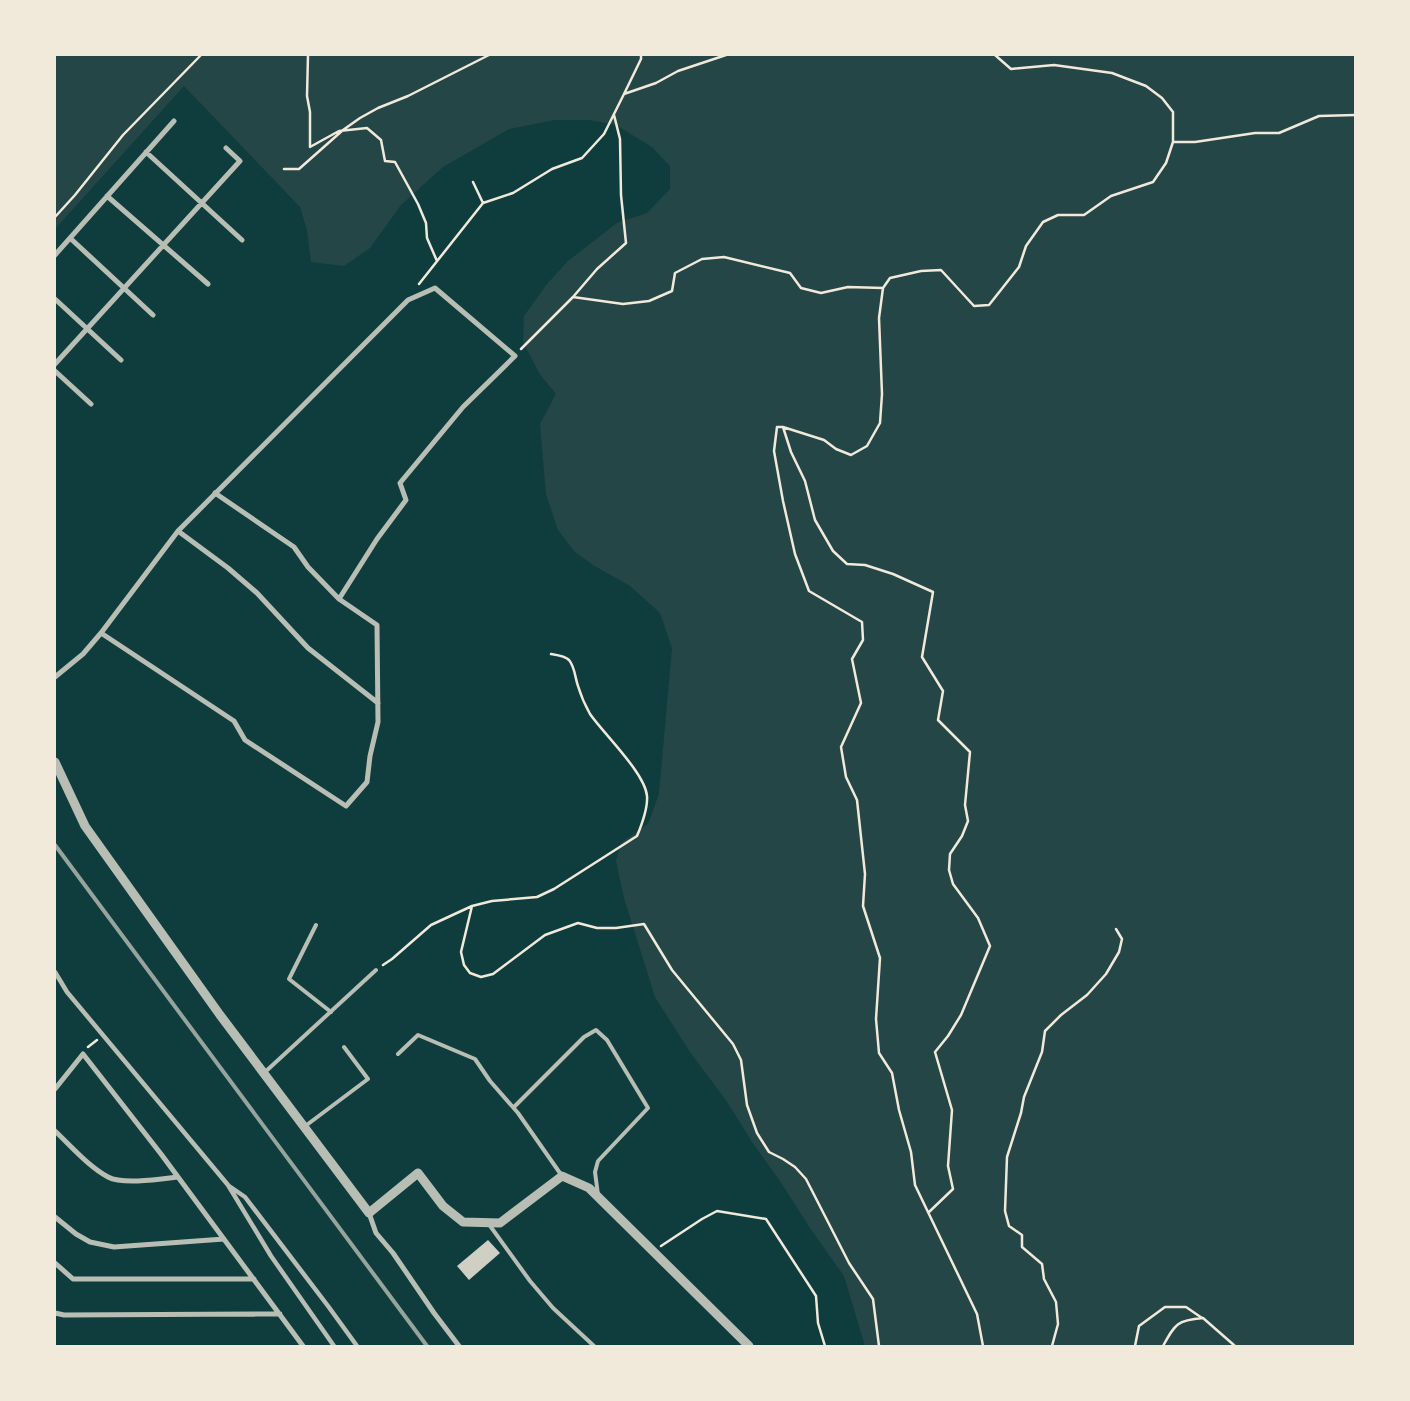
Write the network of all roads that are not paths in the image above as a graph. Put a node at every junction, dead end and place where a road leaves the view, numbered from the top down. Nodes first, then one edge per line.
1 (174, 121) dead end
2 (226, 148) dead end
3 (146, 152) junction
4 (107, 196) junction
5 (202, 203) junction
6 (70, 238) junction
7 (242, 240) dead end
8 (164, 245) junction
9 (55, 255) edge
10 (208, 284) dead end
11 (124, 288) junction
12 (55, 298) edge
13 (153, 315) dead end
14 (88, 328) junction
15 (121, 360) dead end
16 (55, 364) edge
17 (55, 371) edge
18 (91, 404) dead end
19 (215, 493) junction
20 (178, 531) junction
21 (339, 599) junction
22 (101, 633) junction
23 (55, 677) edge
24 (378, 703) junction
25 (55, 762) edge
26 (316, 925) dead end
27 (376, 970) road end
28 (55, 972) edge
29 (331, 1012) junction
30 (344, 1047) dead end
31 (398, 1054) dead end
32 (264, 1073) junction
33 (55, 1089) edge
34 (514, 1107) junction
35 (304, 1127) junction
36 (55, 1131) edge
37 (562, 1176) junction
38 (178, 1177) junction
39 (228, 1185) junction
40 (599, 1197) junction
41 (369, 1213) junction
42 (55, 1217) edge
43 (487, 1223) junction
44 (224, 1239) junction
45 (55, 1262) edge
46 (254, 1279) junction
47 (55, 1313) edge
48 (280, 1314) junction
49 (303, 1346) edge
50 (334, 1346) edge
51 (357, 1346) edge
52 (459, 1346) edge
53 (594, 1346) edge
54 (749, 1346) edge

1 - 3 street
2 - 5 street
3 - 4 street
3 - 5 street
4 - 6 street
4 - 8 street
5 - 7 street
5 - 8 street
6 - 9 street
6 - 11 street
8 - 10 street
8 - 11 street
11 - 13 street
11 - 14 street
12 - 14 street
14 - 15 street
14 - 16 street
17 - 18 street
19 - 20 street
19 - 21 street
19 - 21 street
20 - 22 street
20 - 24 street
21 - 24 street
22 - 23 street
22 - 24 street
25 - 32 street
26 - 29 lane
27 - 29 lane
28 - 39 street
29 - 32 lane
30 - 35 lane
31 - 34 lane
32 - 35 street
33 - 38 street
34 - 37 lane
34 - 40 lane
35 - 41 street
36 - 38 street
37 - 40 street
37 - 43 street
38 - 44 street
39 - 50 street
39 - 51 street
40 - 54 street
41 - 43 street
41 - 52 street
42 - 44 street
43 - 53 lane
44 - 46 street
45 - 46 street
46 - 48 street
47 - 48 street
48 - 49 street

